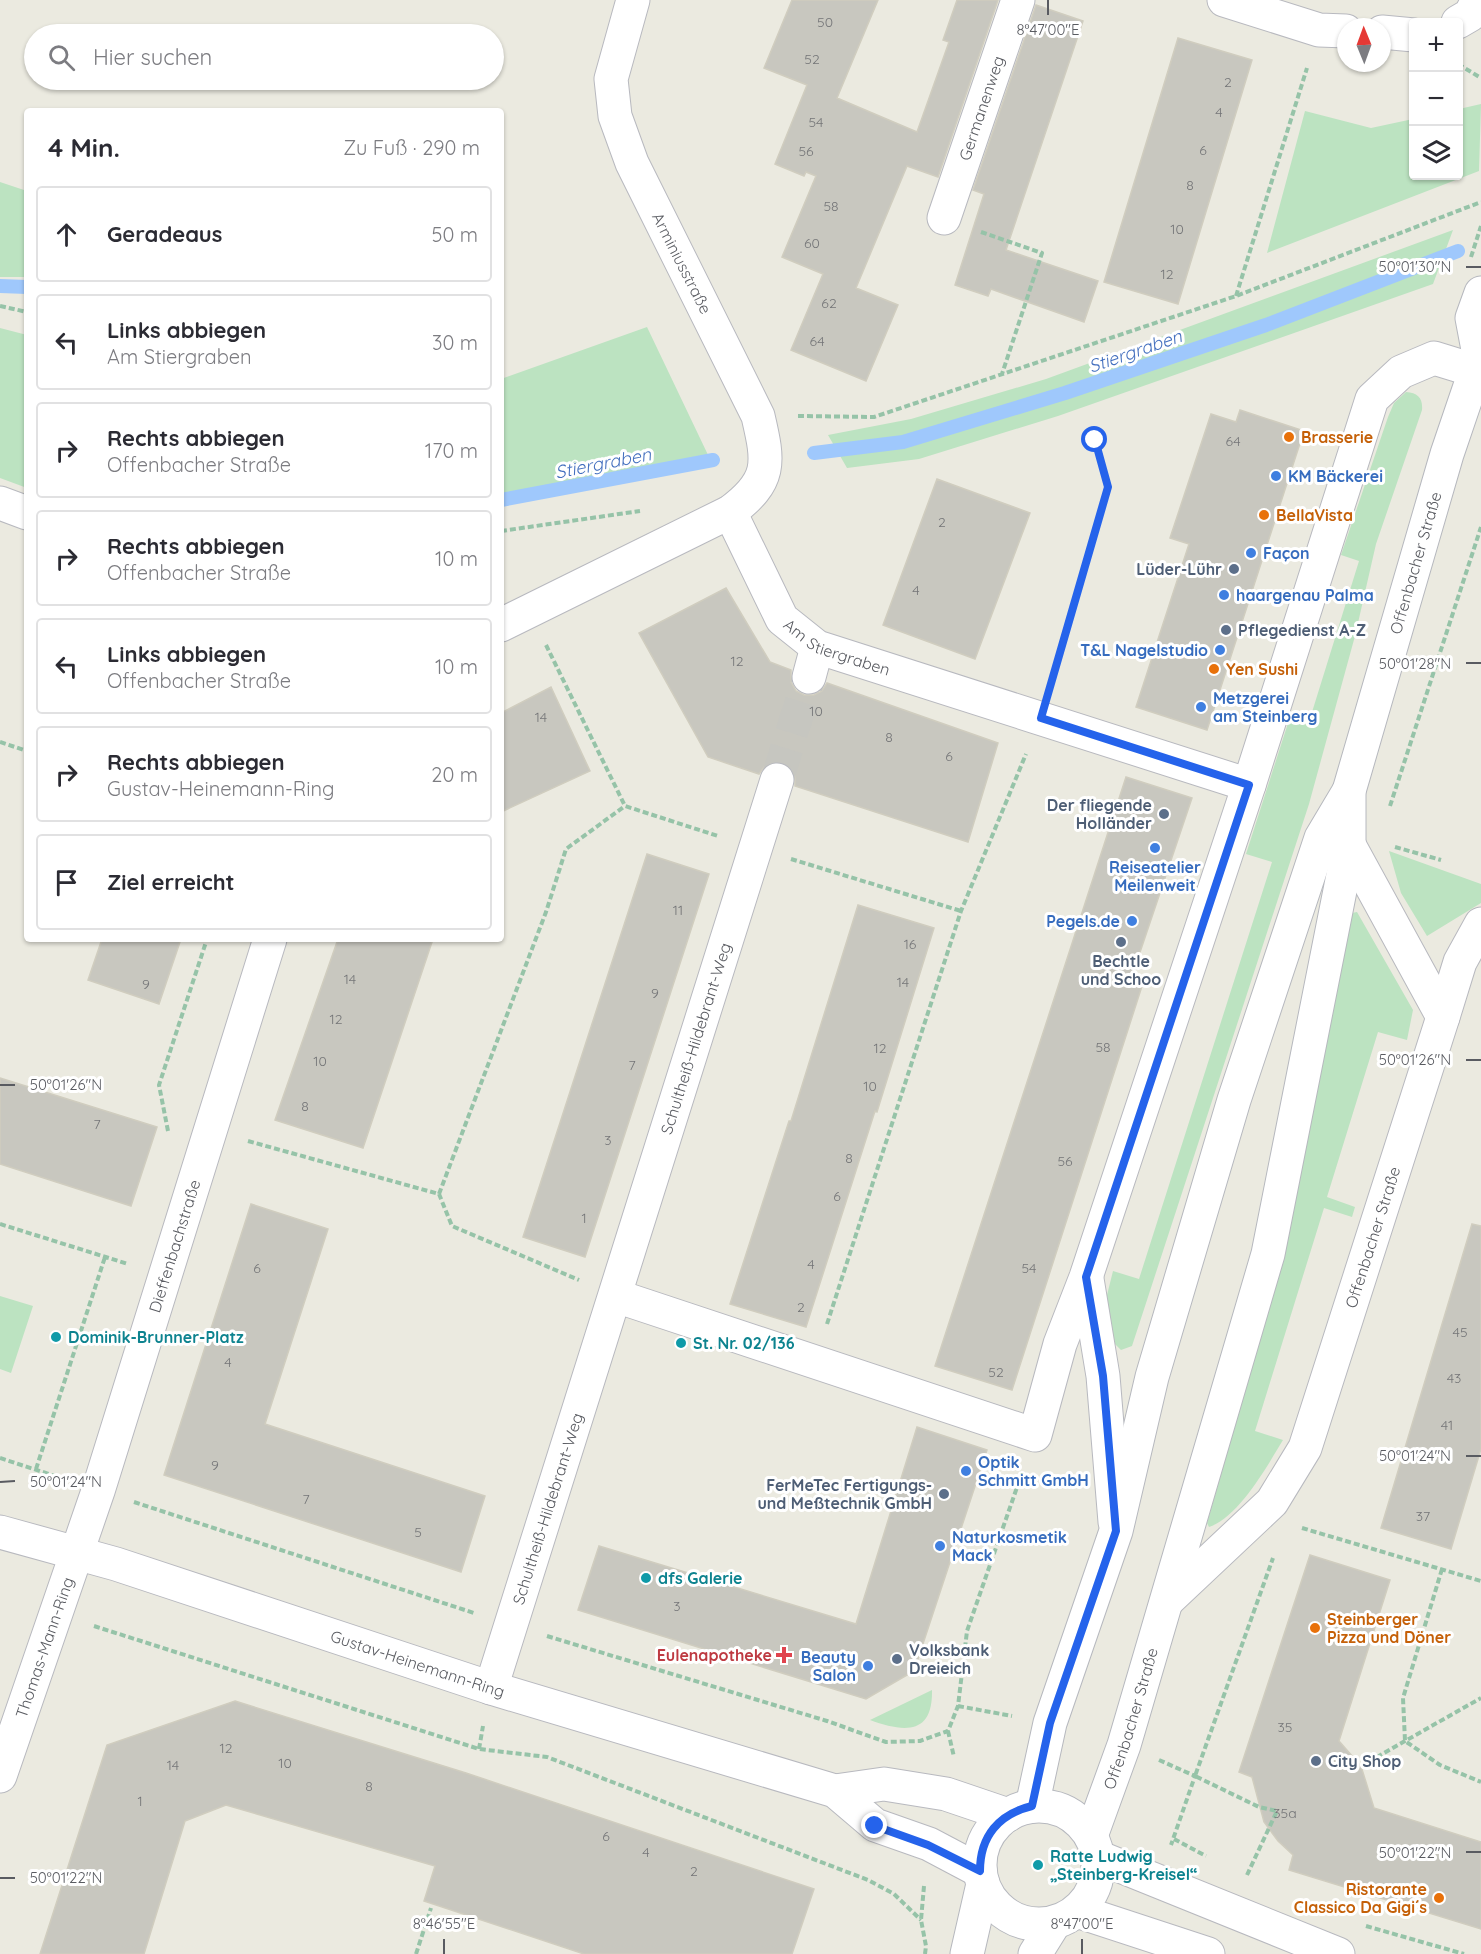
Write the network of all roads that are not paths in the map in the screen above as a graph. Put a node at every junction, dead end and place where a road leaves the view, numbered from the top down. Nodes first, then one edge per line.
1 (633, 0) edge
2 (1018, 0) edge
3 (1224, 0) edge
4 (1478, 0) edge
5 (1463, 19) edge
6 (1332, 31) edge
7 (1391, 33) edge
8 (1409, 35) edge
9 (944, 219) road end
10 (1481, 292) edge
11 (1478, 360) edge
12 (0, 503) edge
13 (24, 512) edge
14 (730, 512) junction
15 (515, 618) edge
16 (777, 780) tunnel mouth
17 (1249, 785) junction
18 (1348, 791) junction
19 (1349, 845) junction
20 (1481, 924) edge
21 (269, 942) edge
22 (1443, 1017) junction
23 (1086, 1277) junction
24 (616, 1296) junction
25 (1116, 1531) junction
26 (0, 1532) edge
27 (77, 1553) junction
28 (1169, 1599) junction
29 (490, 1688) junction
30 (0, 1776) edge
31 (835, 1791) junction
32 (1020, 1810) junction
33 (1094, 1846) junction
34 (981, 1877) junction
35 (1066, 1917) junction
36 (967, 1954) edge
37 (1035, 1954) edge
38 (1208, 1954) edge
39 (1338, 1954) edge

1 - 14 street, Arminiusstraße
2 - 9 street, Germanenweg
3 - 6 street
4 - 5 street
7 - 8 street
10 - 11 street, Offenbacher Straße
11 - 17 street, Offenbacher Straße
11 - 18 street, Offenbacher Straße
12 - 13 street
14 - 15 street
14 - 17 street, Am Stiergraben
16 - 24 street, Schultheiß-Hildebrant-Weg
17 - 23 street, Offenbacher Straße
18 - 19 street, Offenbacher Straße
18 - 25 street, Offenbacher Straße
19 - 22 street, Offenbacher Straße
19 - 28 street, Offenbacher Straße
20 - 22 street
21 - 27 street, Dieffenbachstraße
22 - 28 street, Offenbacher Straße
23 - 24 street, Offenbacher Straße
23 - 25 street, Offenbacher Straße
24 - 29 street, Schultheiß-Hildebrant-Weg
25 - 32 street, Offenbacher Straße
26 - 27 street, Gustav-Heinemann-Ring
27 - 29 street, Gustav-Heinemann-Ring
27 - 30 street, Thomas-Mann-Ring
28 - 33 street, Offenbacher Straße
29 - 31 street, Gustav-Heinemann-Ring
31 - 32 street, Gustav-Heinemann-Ring
31 - 34 street, Gustav-Heinemann-Ring
32 - 33 street
32 - 34 street
33 - 35 street, Offenbacher Straße
33 - 39 street
34 - 35 street
34 - 36 street
35 - 37 street, Offenbacher Straße
35 - 38 street

